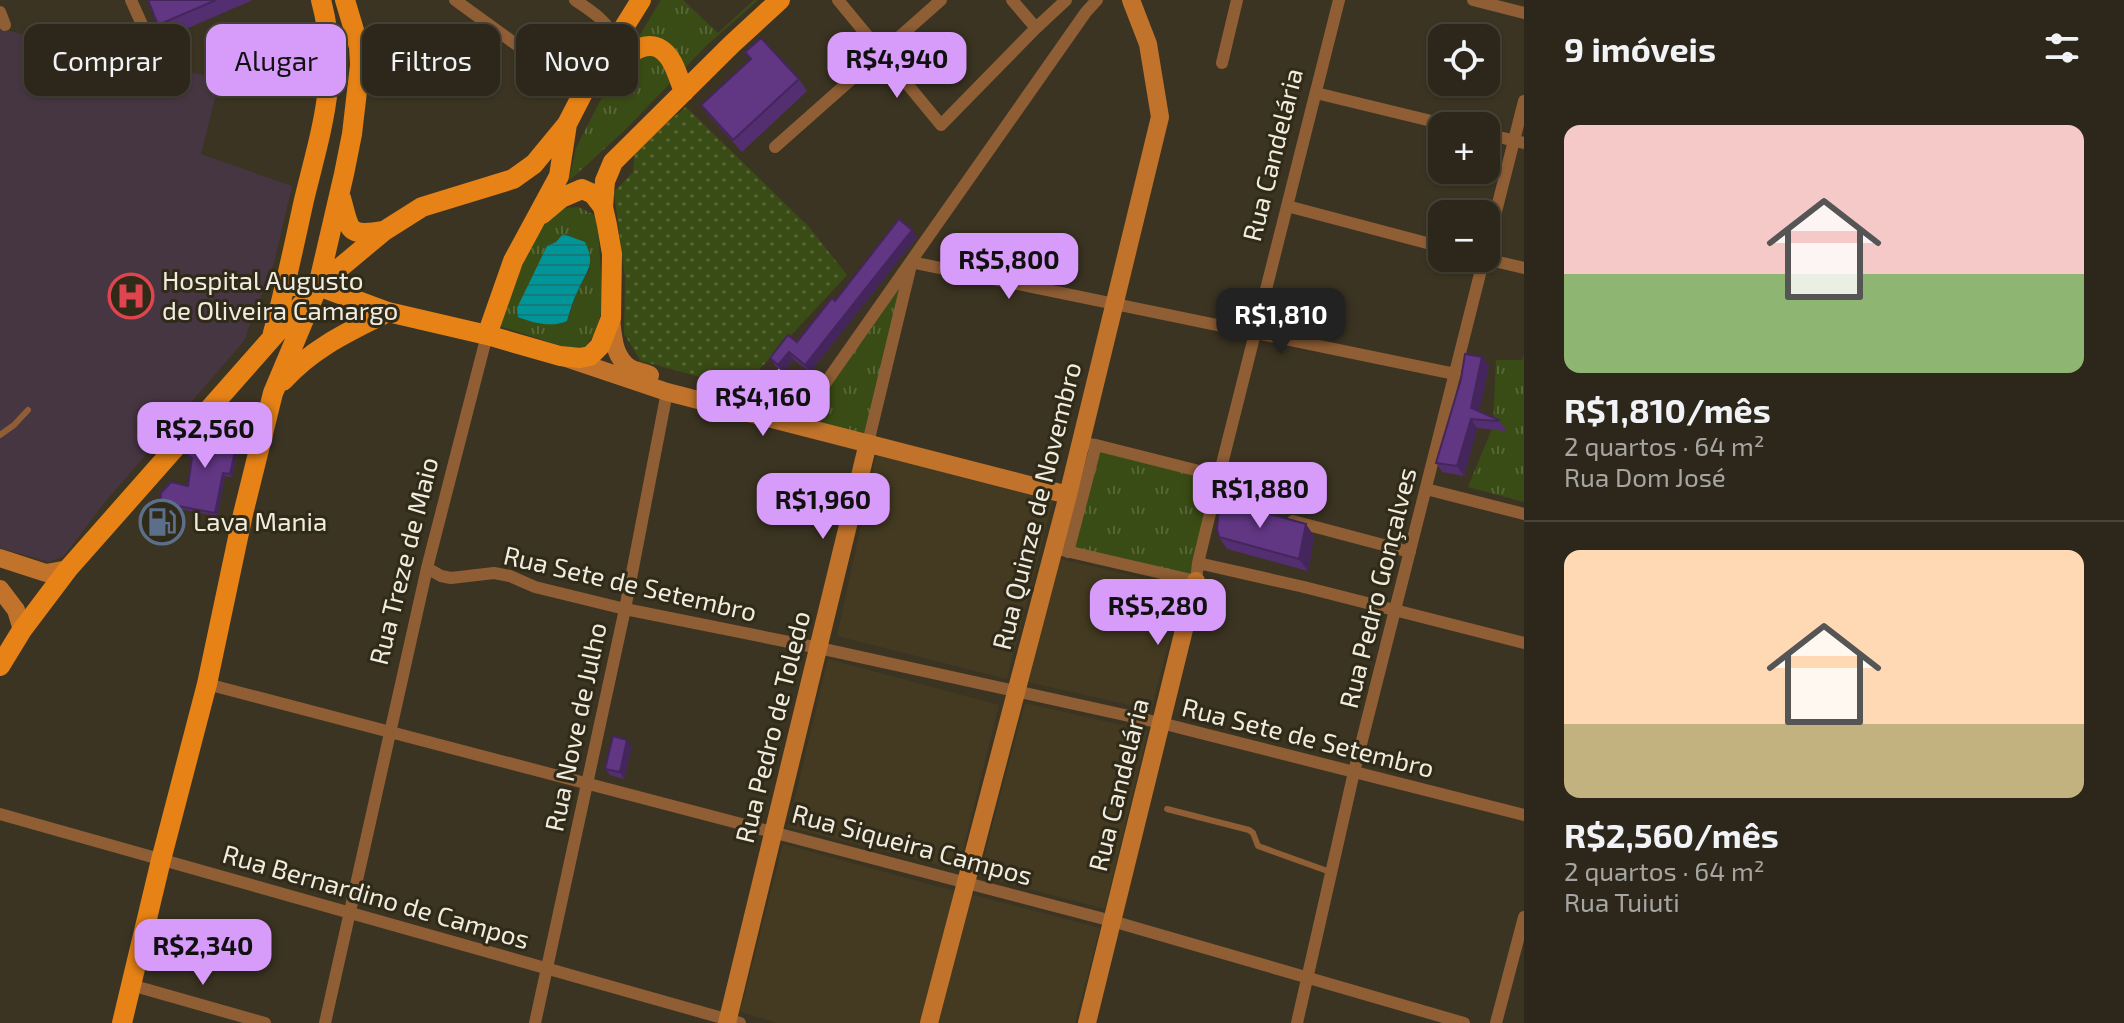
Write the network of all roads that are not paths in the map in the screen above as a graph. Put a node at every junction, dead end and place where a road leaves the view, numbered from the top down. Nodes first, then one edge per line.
1 (131, 0) edge
2 (321, 0) edge
3 (345, 0) edge
4 (455, 0) edge
5 (575, 0) edge
6 (641, 0) edge
7 (780, 0) edge
8 (838, 0) edge
9 (941, 0) edge
10 (1012, 0) edge
11 (1066, 0) edge
12 (1097, 0) edge
13 (1131, 0) edge
14 (1237, 0) edge
15 (1339, 0) edge
16 (1473, 0) edge
17 (0, 12) edge
18 (1524, 13) edge
19 (142, 24) edge
20 (607, 24) edge
21 (626, 24) edge
22 (5, 25) dead end
23 (1036, 28) junction
24 (516, 44) edge
25 (881, 53) junction
26 (1222, 63) dead end
27 (684, 92) junction
28 (1316, 93) junction
29 (581, 96) edge
30 (1524, 101) edge
31 (1428, 120) edge
32 (567, 124) junction
33 (1519, 142) edge
34 (775, 147) dead end
35 (339, 192) junction
36 (1500, 205) edge
37 (1287, 206) junction
38 (603, 207) junction
39 (534, 221) junction
40 (384, 231) junction
41 (1428, 243) edge
42 (911, 262) junction
43 (1500, 262) edge
44 (1524, 268) edge
45 (1480, 272) edge
46 (286, 286) junction
47 (318, 286) junction
48 (1114, 304) junction
49 (388, 312) junction
50 (611, 318) junction
51 (1255, 333) junction
52 (487, 335) junction
53 (271, 340) junction
54 (560, 356) junction
55 (1455, 374) junction
56 (667, 392) junction
57 (273, 393) junction
58 (28, 410) dead end
59 (796, 425) junction
60 (0, 435) edge
61 (868, 443) junction
62 (1088, 444) junction
63 (1219, 476) junction
64 (1426, 489) junction
65 (1068, 495) junction
66 (1214, 499) junction
67 (1229, 504) edge
68 (1524, 514) edge
69 (1274, 516) edge
70 (1061, 550) junction
71 (1410, 552) junction
72 (0, 558) edge
73 (427, 568) junction
74 (68, 569) junction
75 (1197, 572) junction
76 (0, 589) edge
77 (625, 609) junction
78 (1395, 610) junction
79 (22, 630) junction
80 (1524, 643) edge
81 (819, 648) junction
82 (0, 666) edge
83 (207, 684) junction
84 (1016, 691) junction
85 (1161, 723) junction
86 (390, 731) junction
87 (1354, 772) junction
88 (587, 783) junction
89 (1167, 809) dead end
90 (0, 814) edge
91 (1524, 815) edge
92 (774, 832) junction
93 (161, 860) junction
94 (1333, 873) junction
95 (966, 882) junction
96 (350, 913) junction
97 (1524, 917) edge
98 (1112, 921) junction
99 (546, 968) junction
100 (1308, 978) junction
101 (131, 985) junction
102 (732, 1022) edge
103 (122, 1023) edge
104 (265, 1023) edge
105 (325, 1023) edge
106 (535, 1023) edge
107 (929, 1023) edge
108 (1087, 1023) edge
109 (1297, 1023) edge
110 (1464, 1023) edge
111 (1496, 1023) edge

1 - 19 street
2 - 46 main road
3 - 35 main road
4 - 24 street
5 - 20 street
6 - 21 main road
7 - 27 main road
8 - 25 street
9 - 25 street
10 - 23 street
11 - 23 street
12 - 42 street
13 - 48 street, Rua Quinze de Novembro
14 - 26 street
15 - 28 street, Rua Candelária
16 - 18 street
17 - 22 street
23 - 25 street
25 - 34 street
27 - 32 main road
27 - 38 main road
28 - 31 street
28 - 37 street, Rua Candelária
29 - 32 main road
30 - 33 street
32 - 39 main road, Rua Treze de Maio
32 - 40 main road
33 - 36 street
35 - 40 main road
35 - 47 main road
37 - 41 street
37 - 51 street, Rua Candelária
38 - 39 main road
38 - 50 main road
39 - 52 main road, Rua Treze de Maio
40 - 47 main road
42 - 48 street
42 - 59 street
42 - 61 street
43 - 44 street
45 - 55 street, Rua Pedro Gonçalves
46 - 47 main road
46 - 53 main road
47 - 49 main road
47 - 53 main road
47 - 57 main road
48 - 51 street
48 - 62 street, Rua Quinze de Novembro
49 - 52 main road
49 - 57 main road
50 - 54 main road
50 - 56 street
51 - 55 street
51 - 63 street, Rua Candelária
52 - 54 main road
52 - 73 street, Rua Treze de Maio
53 - 74 main road
54 - 56 street
55 - 64 street, Rua Pedro Gonçalves
56 - 59 street
56 - 77 street, Rua Nove de Julho
57 - 83 main road
58 - 60 lane
59 - 61 street
61 - 65 street
61 - 81 street, Rua Pedro de Toledo
62 - 63 street
62 - 65 street, Rua Quinze de Novembro
62 - 70 street
63 - 66 street, Rua Candelária
64 - 68 street
64 - 71 street, Rua Pedro Gonçalves
65 - 70 street, Rua Quinze de Novembro
66 - 67 street
66 - 75 street, Rua Candelária
69 - 71 street
70 - 75 street
70 - 84 street, Rua Quinze de Novembro
71 - 78 street, Rua Pedro Gonçalves
72 - 74 street
73 - 77 street, Rua Sete de Setembro
73 - 86 street, Rua Treze de Maio
74 - 79 main road
75 - 78 street
75 - 85 street, Rua Candelária
76 - 79 street
77 - 81 street, Rua Sete de Setembro
77 - 88 street, Rua Nove de Julho
78 - 80 street
78 - 87 street, Rua Pedro Gonçalves
79 - 82 main road
81 - 84 street, Rua Sete de Setembro
81 - 92 street, Rua Pedro de Toledo
83 - 86 street, Rua Siqueira Campos
83 - 93 main road
84 - 85 street, Rua Sete de Setembro
84 - 95 street, Rua Quinze de Novembro
85 - 87 street, Rua Sete de Setembro
85 - 98 street, Rua Candelária
86 - 88 street, Rua Siqueira Campos
86 - 96 street, Rua Treze de Maio
87 - 91 street, Rua Sete de Setembro
87 - 94 street, Rua Pedro Gonçalves
88 - 92 street, Rua Siqueira Campos
88 - 99 street, Rua Nove de Julho
89 - 94 lane
90 - 93 street, Rua Bernardino de Campos
92 - 95 street, Rua Siqueira Campos
92 - 102 street, Rua Pedro de Toledo
93 - 96 street, Rua Bernardino de Campos
93 - 101 main road
94 - 100 street, Rua Pedro Gonçalves
95 - 98 street, Rua Siqueira Campos
95 - 107 street, Rua Quinze de Novembro
96 - 99 street, Rua Bernardino de Campos
96 - 105 street, Rua Treze de Maio
97 - 111 street
98 - 100 street, Rua Siqueira Campos
98 - 108 street, Rua Candelária
99 - 102 street, Rua Bernardino de Campos
99 - 106 street, Rua Nove de Julho
100 - 109 street, Rua Pedro Gonçalves
100 - 110 street, Rua Siqueira Campos
101 - 103 main road
101 - 104 street

